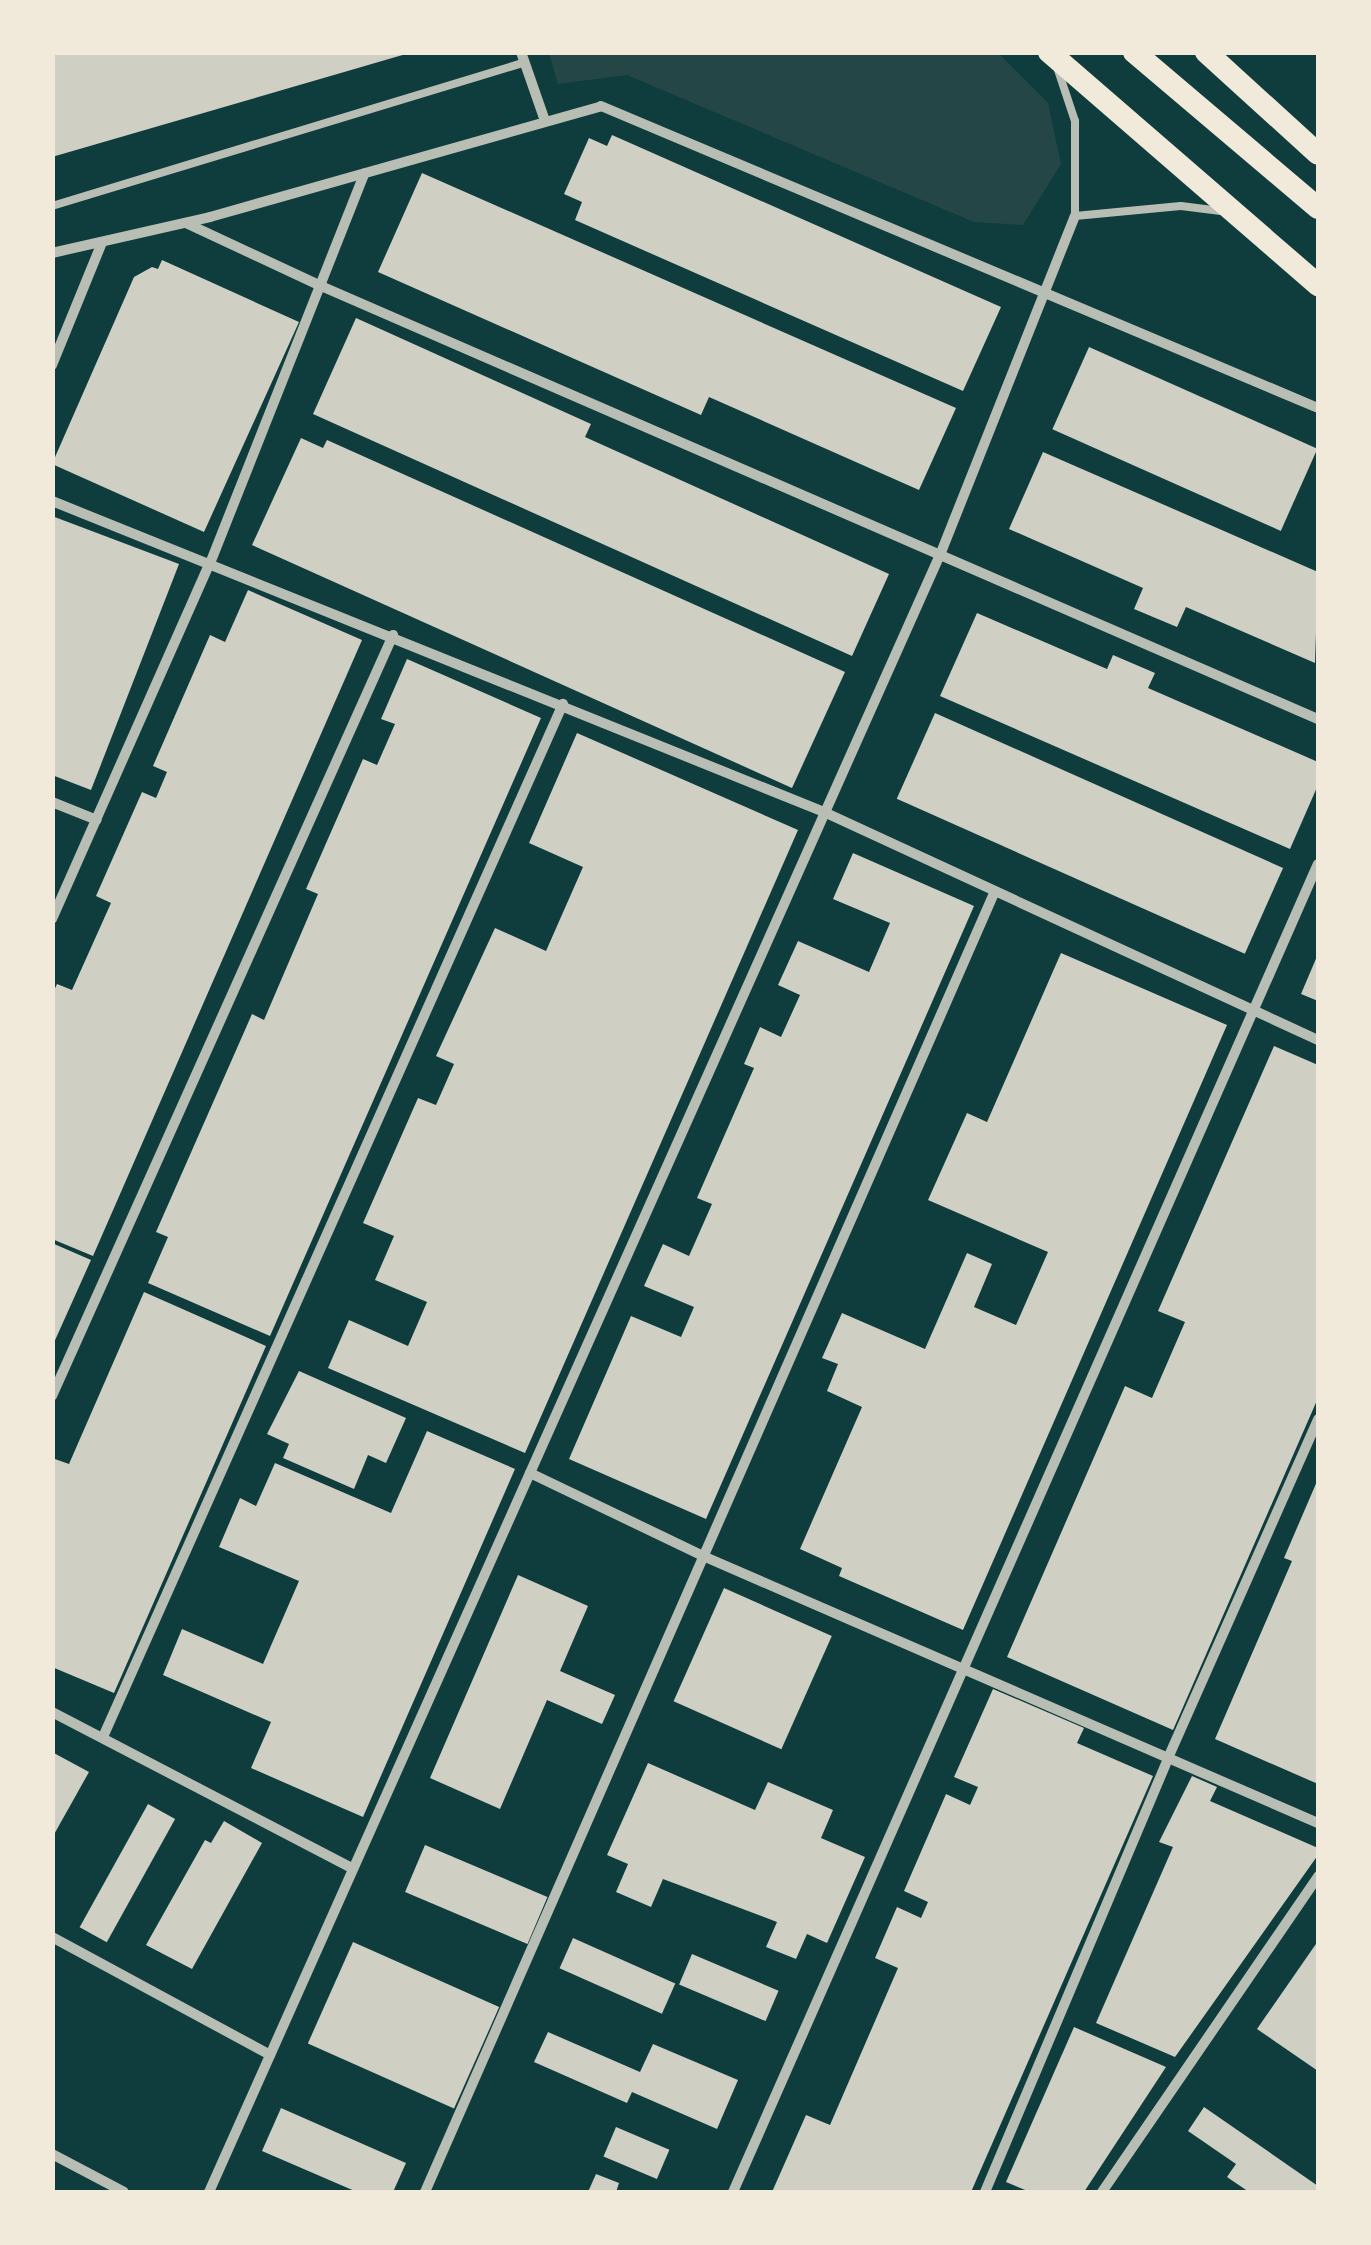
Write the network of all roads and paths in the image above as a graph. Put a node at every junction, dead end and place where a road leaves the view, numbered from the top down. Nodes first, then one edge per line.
1 (1134, 52) edge
2 (1206, 52) edge
3 (1051, 54) edge
4 (522, 58) edge
5 (545, 122) junction
6 (1318, 154) edge
7 (365, 173) junction
8 (52, 206) edge
9 (1318, 208) edge
10 (1232, 212) junction
11 (1075, 216) junction
12 (187, 223) junction
13 (101, 245) junction
14 (52, 252) edge
15 (320, 286) junction
16 (1318, 286) edge
17 (1043, 292) junction
18 (52, 365) edge
19 (1318, 408) edge
20 (52, 501) edge
21 (940, 555) junction
22 (211, 561) junction
23 (393, 635) junction
24 (563, 704) junction
25 (1318, 720) edge
26 (52, 802) edge
27 (824, 812) junction
28 (97, 820) junction
29 (1318, 864) edge
30 (995, 890) junction
31 (52, 919) edge
32 (1254, 1010) junction
33 (1318, 1040) edge
34 (52, 1396) edge
35 (1318, 1419) edge
36 (530, 1473) junction
37 (703, 1556) junction
38 (965, 1672) junction
39 (52, 1712) edge
40 (103, 1737) junction
41 (1168, 1758) junction
42 (1318, 1822) edge
43 (353, 1869) junction
44 (1318, 1876) edge
45 (52, 1937) edge
46 (270, 2055) junction
47 (52, 2154) edge
48 (124, 2192) edge
49 (209, 2192) edge
50 (424, 2192) edge
51 (733, 2192) edge
52 (985, 2192) edge
53 (1102, 2192) edge

1 - 9 highway
2 - 6 highway
3 - 10 highway
3 - 11 lane
4 - 5 street
4 - 8 lane
5 - 7 street
5 - 17 street
7 - 12 street
7 - 15 street
10 - 11 lane
10 - 16 highway
11 - 17 street
12 - 13 street
12 - 15 street
13 - 14 street
13 - 18 street
15 - 21 street
15 - 22 street
17 - 19 street
17 - 21 street
20 - 22 street
21 - 25 street
21 - 27 street
22 - 23 street
22 - 28 street
23 - 24 street
23 - 34 street
24 - 27 street
24 - 40 street
26 - 28 street
27 - 30 street
27 - 36 street
28 - 31 street
29 - 32 street
30 - 32 street
30 - 37 street
32 - 33 street
32 - 38 street
35 - 41 street
36 - 37 street
36 - 43 street
37 - 38 street
37 - 50 street
38 - 41 street
38 - 51 street
39 - 40 street
40 - 43 street
41 - 42 street
41 - 52 street
43 - 46 street
44 - 53 street
45 - 46 street
46 - 49 street
47 - 48 street

